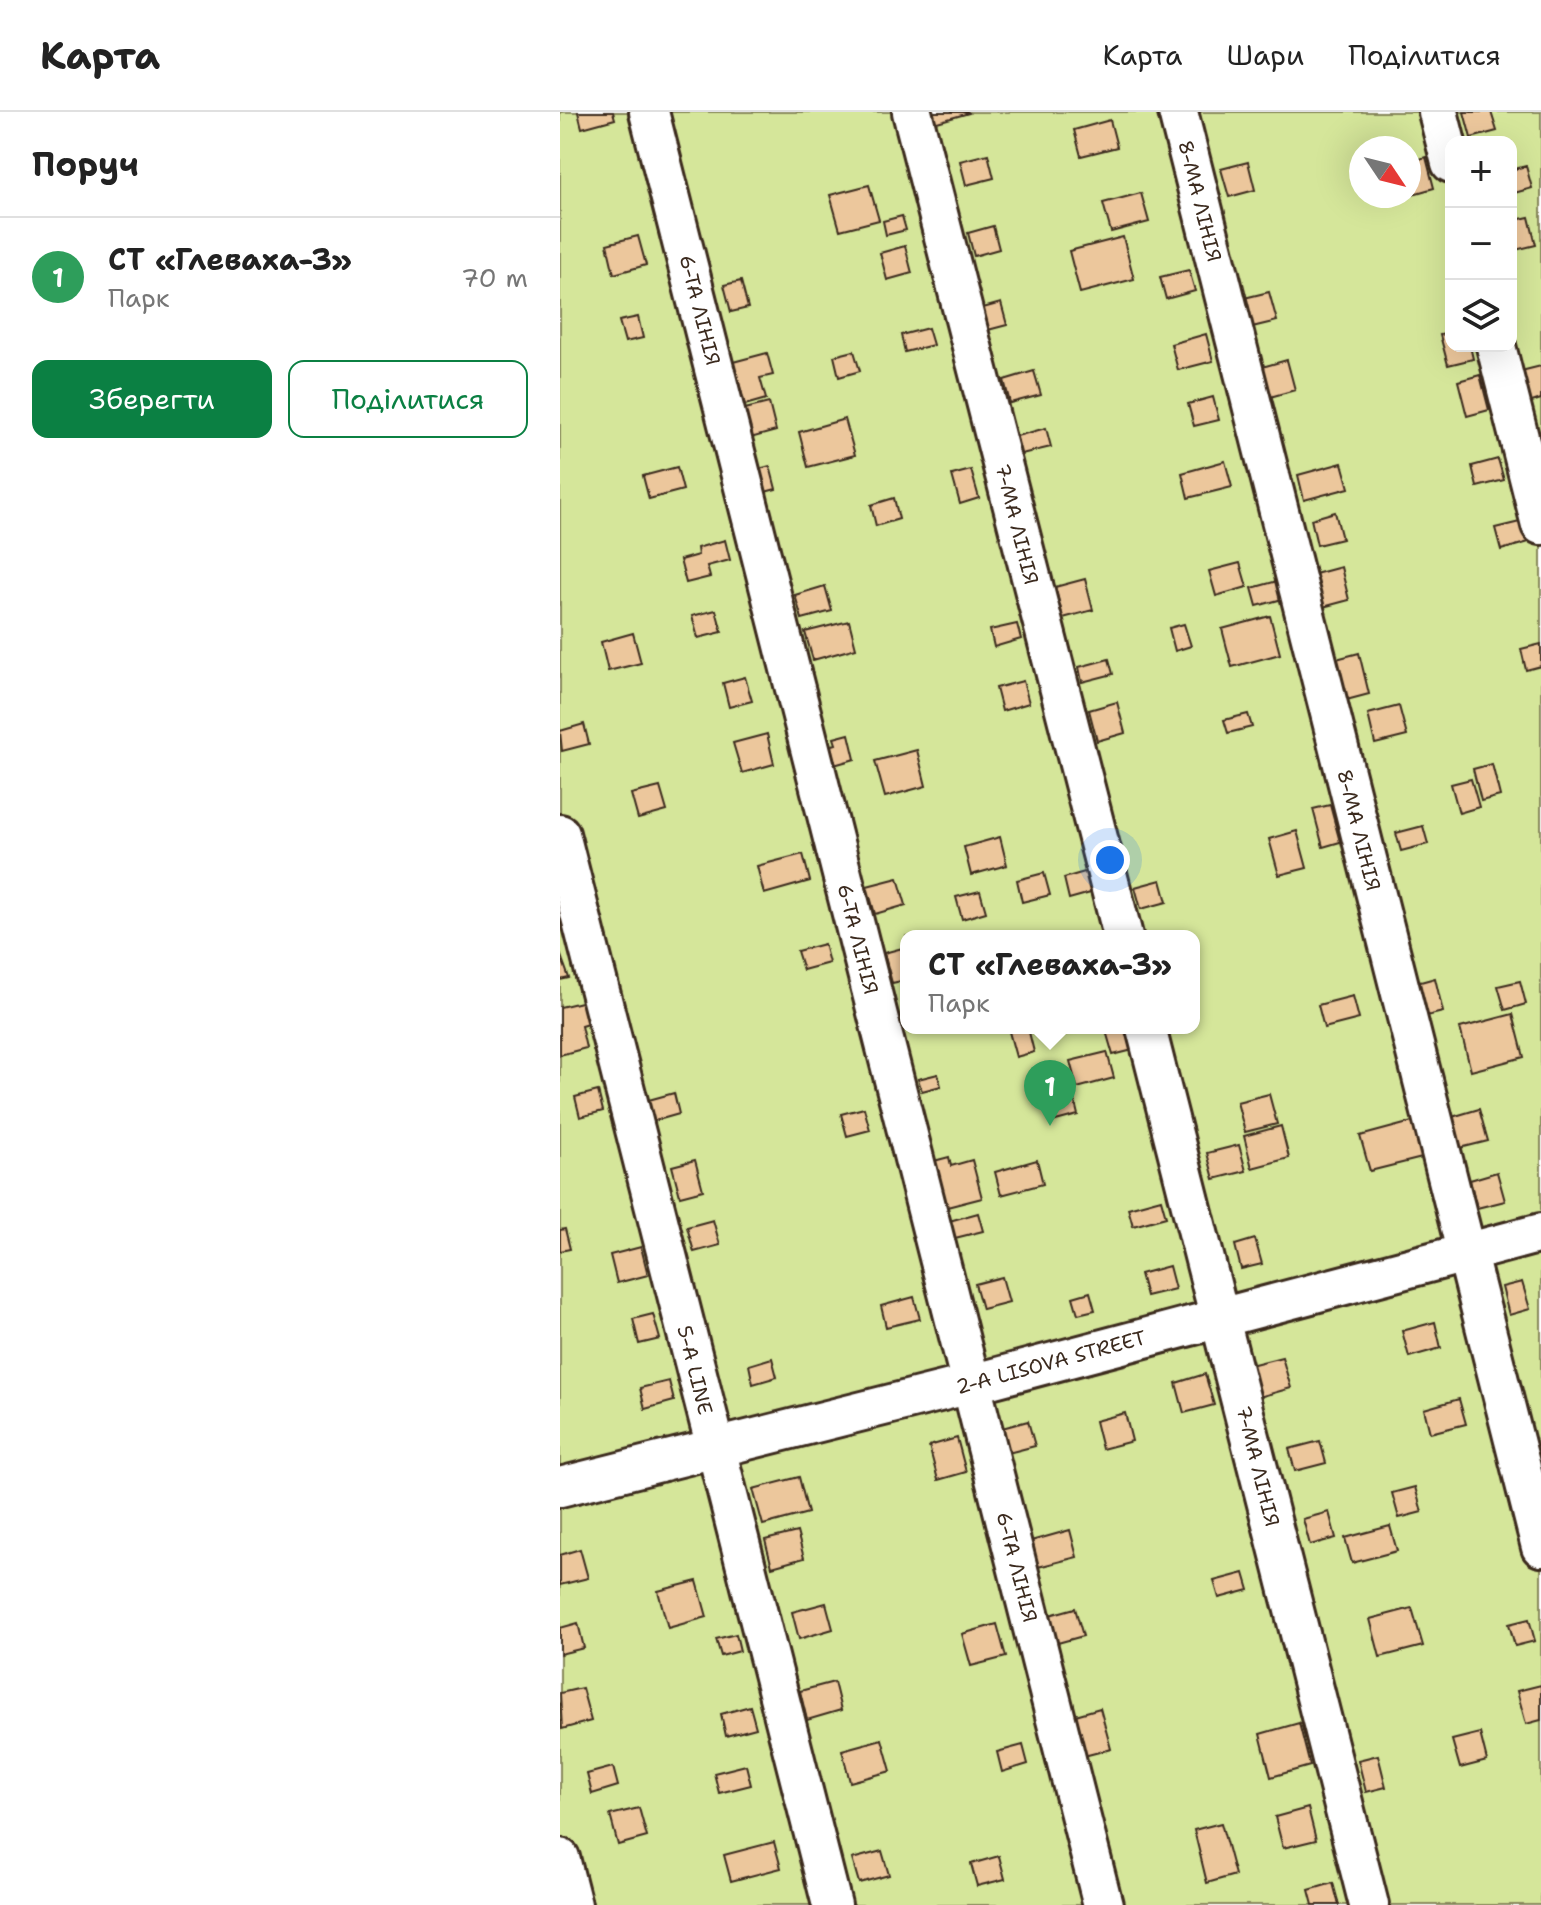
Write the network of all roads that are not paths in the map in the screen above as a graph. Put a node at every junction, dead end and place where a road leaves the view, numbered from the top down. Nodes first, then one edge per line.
1 (649, 112) edge
2 (912, 112) edge
3 (1178, 112) edge
4 (1438, 112) edge
5 (1445, 139) edge
6 (1498, 352) edge
7 (1541, 525) edge
8 (560, 834) edge
9 (1121, 930) edge
10 (1148, 1034) edge
11 (1541, 1233) edge
12 (1466, 1254) junction
13 (1220, 1316) junction
14 (971, 1384) junction
15 (714, 1449) junction
16 (560, 1487) edge
17 (1541, 1547) edge
18 (560, 1858) edge
19 (572, 1905) edge
20 (832, 1905) edge
21 (1103, 1905) edge
22 (1369, 1905) edge

1 - 14 street, 6-ТА ЛІНІЯ
2 - 9 street, 7-МА ЛІНІЯ
3 - 12 street, 8-МА ЛІНІЯ
4 - 5 street
6 - 7 street
8 - 15 street, 5-A LINE
10 - 13 street, 7-МА ЛІНІЯ
11 - 12 street, 2-A LISOVA STREET
12 - 13 street, 2-A LISOVA STREET
12 - 17 street, 8-МА ЛІНІЯ
13 - 14 street, 2-A LISOVA STREET
13 - 22 street, 7-МА ЛІНІЯ
14 - 15 street, 2-A LISOVA STREET
14 - 21 street, 6-ТА ЛІНІЯ
15 - 16 street, 2-A LISOVA STREET
15 - 20 street, 5-A LINE
18 - 19 street

